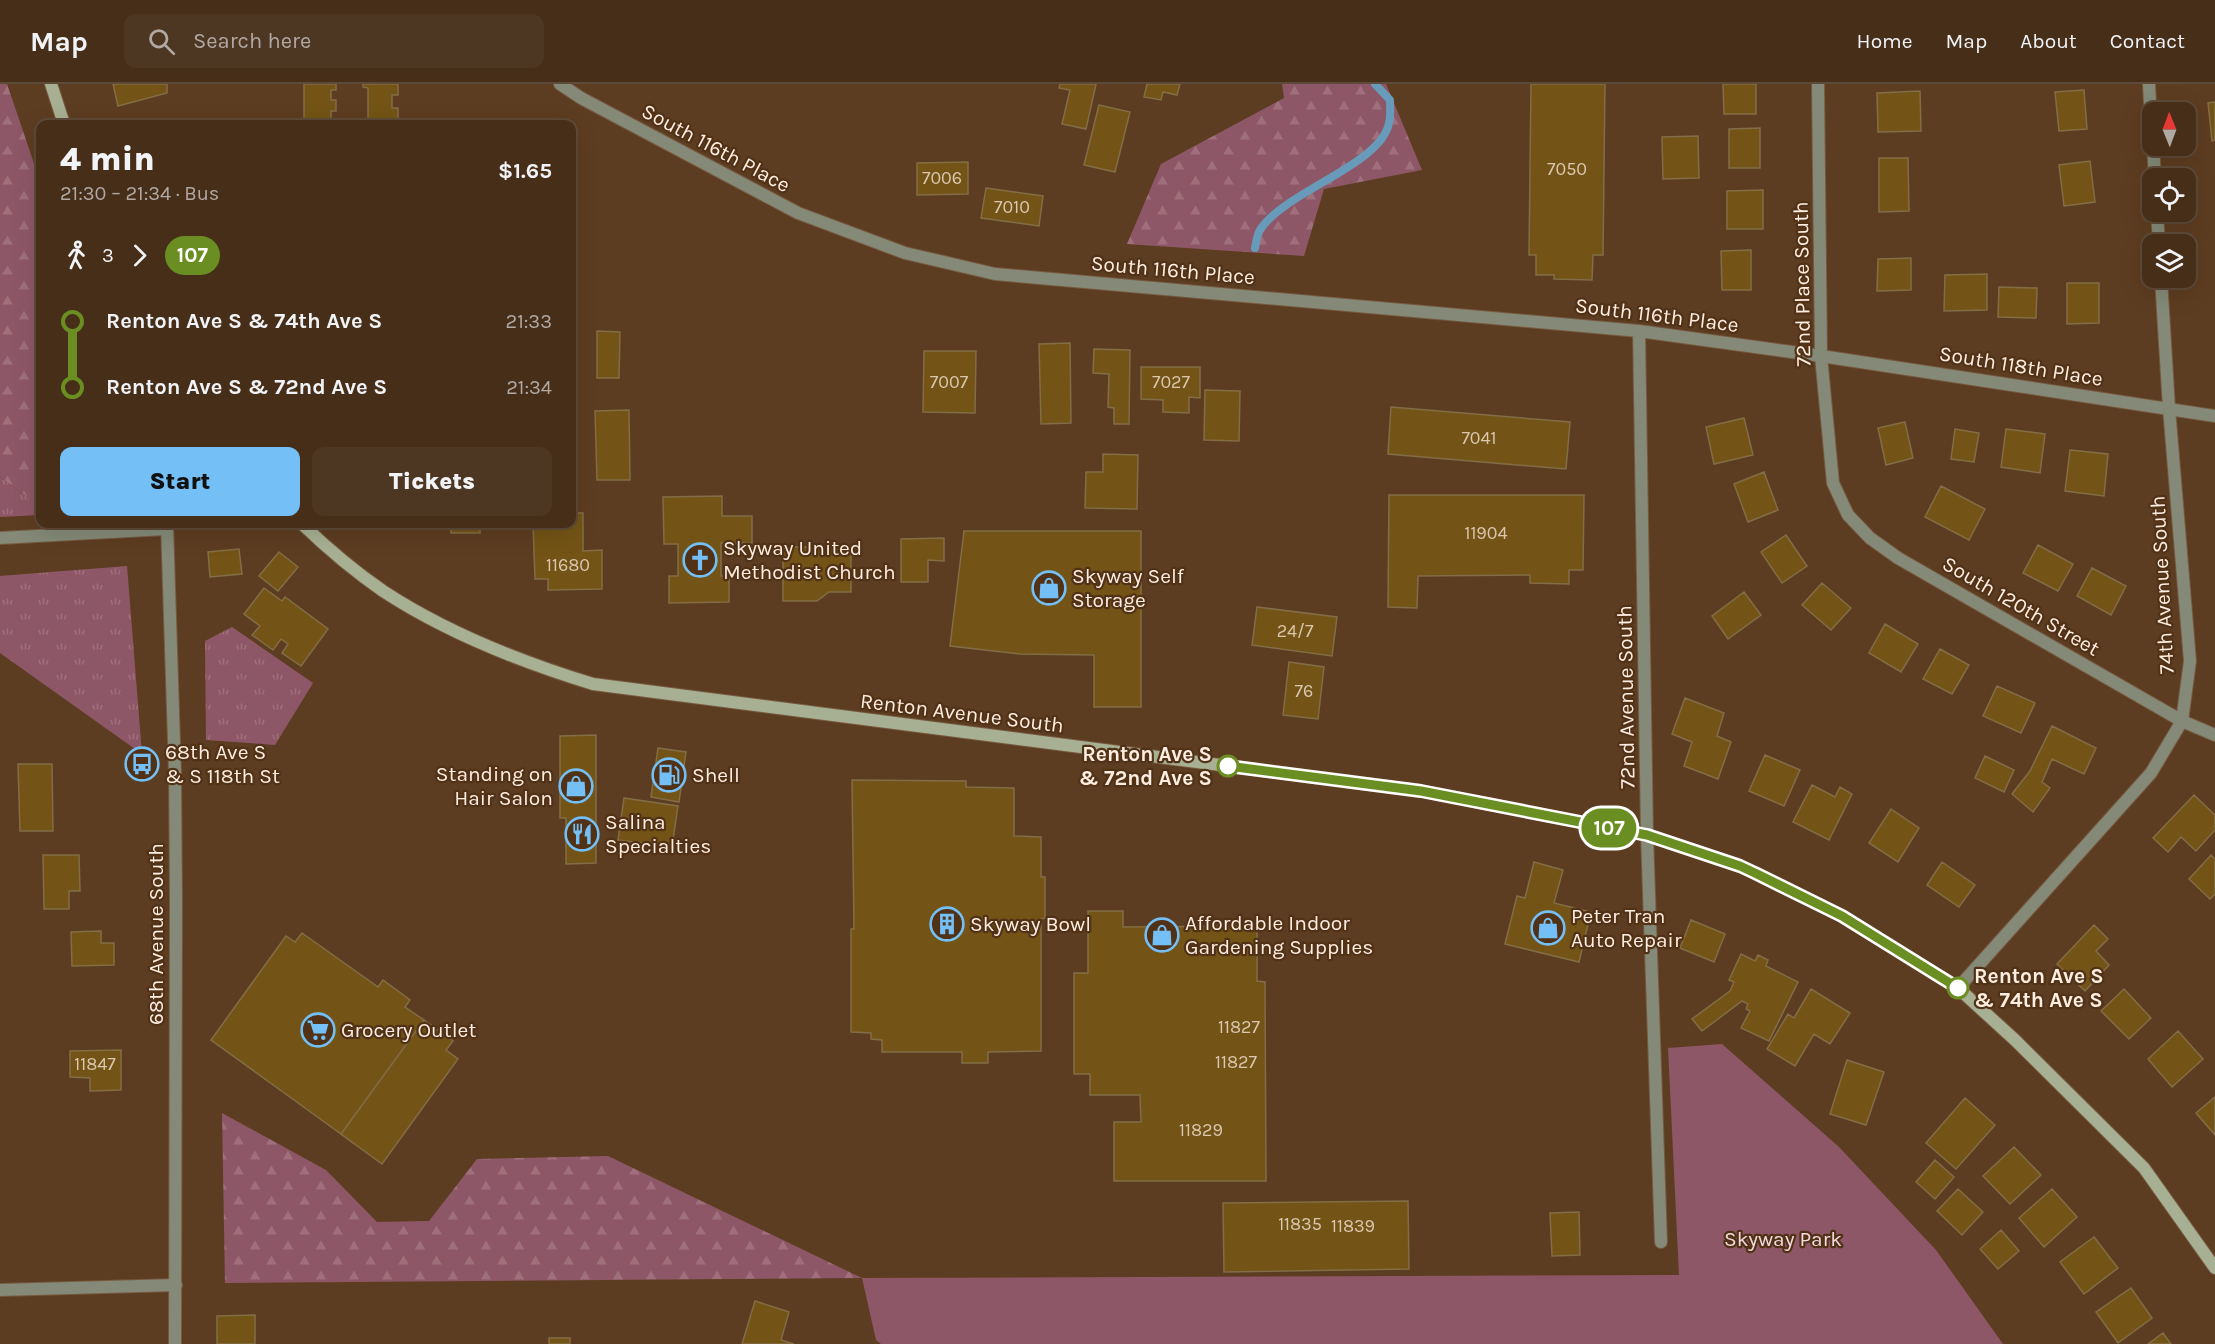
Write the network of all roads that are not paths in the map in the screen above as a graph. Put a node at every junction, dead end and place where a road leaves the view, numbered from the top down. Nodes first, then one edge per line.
1 (51, 84) edge
2 (560, 84) edge
3 (584, 84) edge
4 (1818, 84) edge
5 (2149, 84) edge
6 (581, 98) junction
7 (2150, 102) edge
8 (63, 120) edge
9 (2162, 288) edge
10 (1639, 331) junction
11 (1821, 356) junction
12 (2169, 408) junction
13 (2215, 416) edge
14 (1833, 483) joint
15 (138, 528) edge
16 (166, 528) edge
17 (306, 528) edge
18 (0, 538) edge
19 (2182, 721) junction
20 (2215, 735) edge
21 (1647, 835) junction
22 (1958, 988) junction
23 (1661, 1242) dead end
24 (2215, 1268) edge
25 (176, 1285) junction
26 (0, 1290) edge
27 (175, 1344) edge

1 - 8 main road
2 - 6 street, South 116th Place
3 - 6 street
4 - 11 street, 72nd Place South
5 - 7 street
6 - 10 street, South 116th Place
9 - 12 street, 74th Avenue South
10 - 11 street, South 116th Place
10 - 21 street, 72nd Avenue South
11 - 12 street, South 118th Place
11 - 14 street, 72nd Place South
12 - 13 street, South 118th Place
12 - 19 street, 74th Avenue South
14 - 19 street, South 120th Street
15 - 18 street
16 - 25 street, 68th Avenue South
17 - 21 main road, Renton Avenue South
19 - 20 street, South 120th Street
19 - 22 street, 74th Avenue South
21 - 22 main road, Renton Avenue South
21 - 23 street, 72nd Avenue South
22 - 24 main road, Renton Avenue South
25 - 26 street
25 - 27 street, 68th Avenue South

